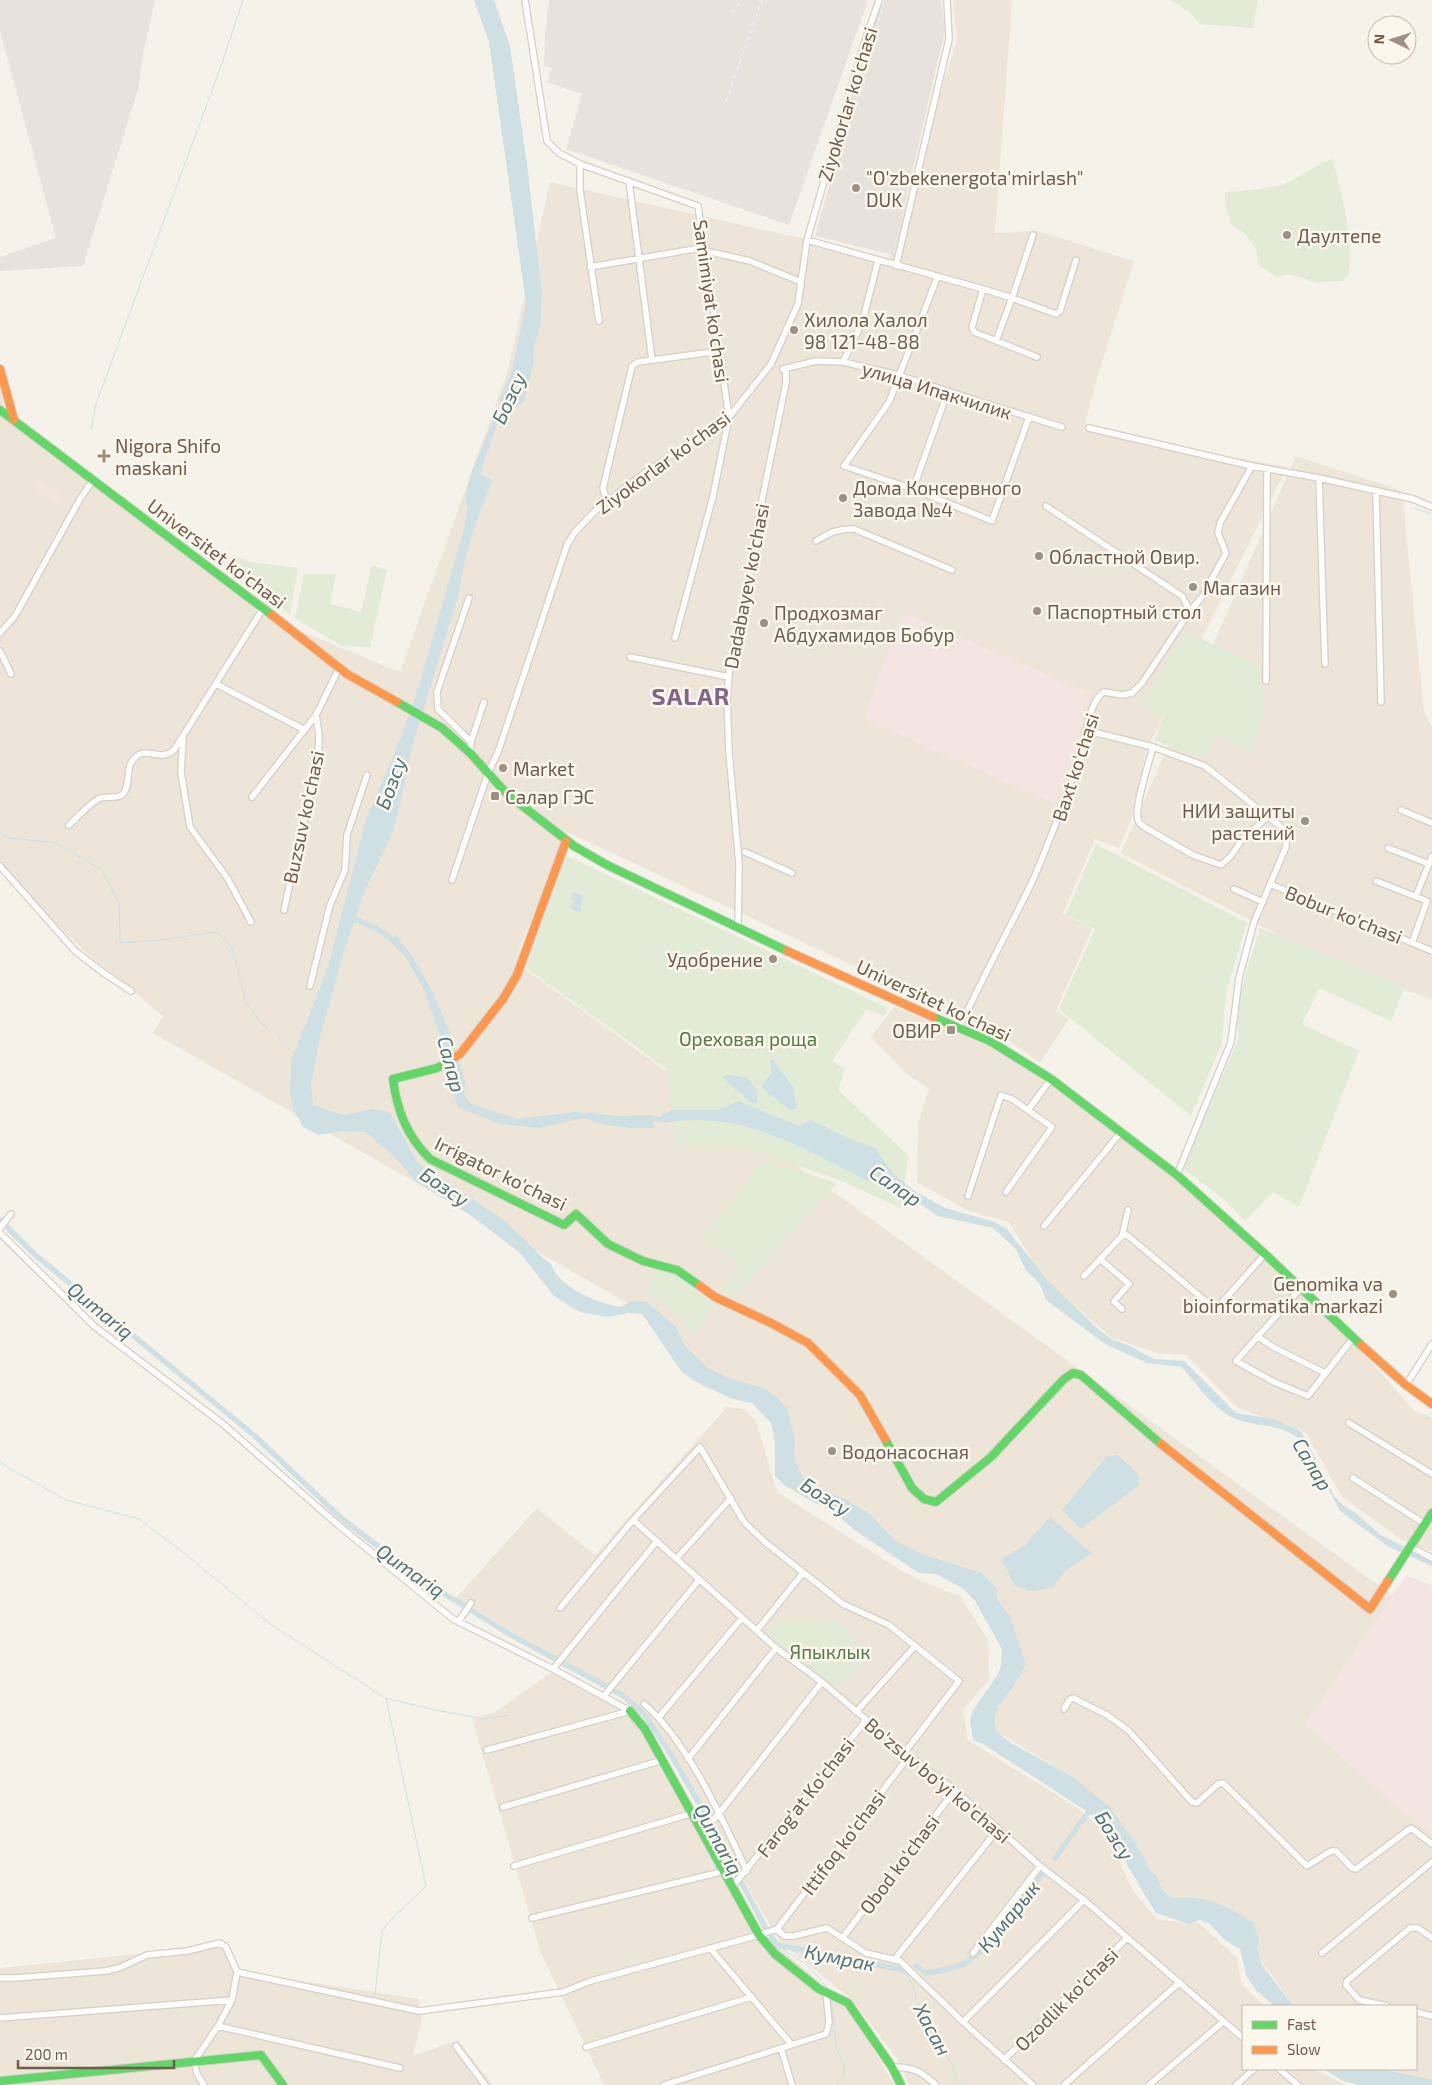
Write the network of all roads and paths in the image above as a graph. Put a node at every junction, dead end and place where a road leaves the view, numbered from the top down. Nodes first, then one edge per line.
1 (525, 0) edge
2 (879, 0) edge
3 (947, 0) edge
4 (580, 164) junction
5 (630, 181) junction
6 (1033, 235) dead end
7 (807, 240) junction
8 (706, 249) junction
9 (639, 259) junction
10 (1076, 260) dead end
11 (878, 261) junction
12 (896, 266) junction
13 (590, 267) junction
14 (937, 278) junction
15 (801, 282) junction
16 (983, 290) junction
17 (1012, 298) junction
18 (599, 321) dead end
19 (996, 341) junction
20 (720, 351) junction
21 (1037, 357) dead end
22 (652, 360) junction
23 (843, 362) junction
24 (770, 364) junction
25 (0, 369) edge
26 (783, 369) junction
27 (898, 375) junction
28 (2, 390) edge
29 (948, 391) junction
30 (1, 413) edge
31 (729, 417) junction
32 (1029, 417) junction
33 (14, 420) junction
34 (1062, 426) dead end
35 (1088, 428) dead end
36 (1252, 466) junction
37 (1266, 469) junction
38 (1320, 478) junction
39 (93, 480) junction
40 (913, 489) junction
41 (1376, 492) junction
42 (607, 502) junction
43 (1046, 506) dead end
44 (1432, 507) edge
45 (816, 541) dead end
46 (952, 570) dead end
47 (469, 598) dead end
48 (264, 608) junction
49 (1190, 611) junction
50 (0, 633) edge
51 (675, 638) dead end
52 (0, 651) edge
53 (630, 657) dead end
54 (1325, 664) dead end
55 (339, 668) junction
56 (11, 674) dead end
57 (729, 677) junction
58 (1266, 681) dead end
59 (216, 684) junction
60 (484, 702) dead end
61 (1381, 702) dead end
62 (316, 714) junction
63 (303, 729) junction
64 (1085, 730) junction
65 (183, 735) junction
66 (471, 742) junction
67 (1153, 747) junction
68 (470, 753) junction
69 (488, 773) junction
70 (367, 774) dead end
71 (252, 797) dead end
72 (1401, 810) dead end
73 (1269, 816) junction
74 (1432, 823) edge
75 (70, 825) dead end
76 (566, 841) junction
77 (1388, 848) dead end
78 (745, 852) dead end
79 (1432, 856) edge
80 (1429, 864) junction
81 (0, 866) edge
82 (792, 873) dead end
83 (452, 880) dead end
84 (1376, 881) dead end
85 (1270, 884) junction
86 (1234, 889) dead end
87 (1416, 896) junction
88 (1263, 902) junction
89 (284, 910) dead end
90 (251, 922) dead end
91 (738, 927) junction
92 (1412, 943) junction
93 (1432, 951) edge
94 (310, 986) dead end
95 (131, 991) dead end
96 (959, 1028) junction
97 (1050, 1079) junction
98 (1028, 1110) junction
99 (1121, 1132) junction
100 (1177, 1175) junction
101 (1006, 1192) dead end
102 (968, 1196) dead end
103 (1128, 1210) dead end
104 (11, 1214) dead end
105 (1044, 1226) dead end
106 (0, 1228) edge
107 (0, 1233) edge
108 (1122, 1236) junction
109 (1265, 1254) junction
110 (1100, 1259) junction
111 (1084, 1276) dead end
112 (1301, 1288) junction
113 (1122, 1309) dead end
114 (1257, 1336) junction
115 (1353, 1338) junction
116 (1432, 1344) edge
117 (1325, 1373) junction
118 (1406, 1385) junction
119 (1432, 1404) edge
120 (1349, 1423) dead end
121 (1432, 1474) edge
122 (1353, 1478) dead end
123 (731, 1498) junction
124 (1432, 1513) edge
125 (633, 1520) junction
126 (1425, 1524) junction
127 (656, 1542) junction
128 (1411, 1547) junction
129 (1432, 1558) edge
130 (676, 1559) junction
131 (803, 1573) junction
132 (698, 1580) junction
133 (471, 1603) dead end
134 (560, 1608) dead end
135 (742, 1618) junction
136 (460, 1620) junction
137 (757, 1630) junction
138 (915, 1646) junction
139 (776, 1648) junction
140 (554, 1667) junction
141 (822, 1682) junction
142 (604, 1696) junction
143 (644, 1704) dead end
144 (1064, 1709) dead end
145 (630, 1711) junction
146 (856, 1712) junction
147 (660, 1717) junction
148 (866, 1720) junction
149 (487, 1750) dead end
150 (907, 1754) junction
151 (688, 1759) junction
152 (663, 1760) junction
153 (955, 1790) junction
154 (504, 1807) dead end
155 (693, 1813) junction
156 (718, 1814) junction
157 (998, 1829) junction
158 (703, 1830) junction
159 (1432, 1844) edge
160 (1432, 1862) edge
161 (514, 1866) dead end
162 (1040, 1866) junction
163 (725, 1870) junction
164 (746, 1872) junction
165 (733, 1886) junction
166 (1084, 1900) junction
167 (532, 1918) dead end
168 (774, 1930) junction
169 (761, 1935) junction
170 (843, 1937) junction
171 (1127, 1938) junction
172 (1432, 1938) edge
173 (710, 1948) junction
174 (973, 1953) dead end
175 (1322, 1953) dead end
176 (894, 1960) junction
177 (237, 1972) junction
178 (0, 1978) edge
179 (1180, 1982) junction
180 (826, 1992) junction
181 (752, 1997) junction
182 (232, 2000) junction
183 (1383, 2005) edge
184 (1417, 2012) edge
185 (1432, 2016) edge
186 (0, 2018) edge
187 (963, 2022) junction
188 (1224, 2022) junction
189 (218, 2026) junction
190 (1242, 2037) edge
191 (791, 2044) junction
192 (456, 2046) dead end
193 (586, 2047) dead end
194 (781, 2048) junction
195 (1004, 2060) junction
196 (194, 2061) junction
197 (892, 2067) junction
198 (400, 2068) dead end
199 (1253, 2070) edge
200 (1280, 2070) edge
201 (0, 2081) edge
202 (204, 2085) edge
203 (283, 2085) edge
204 (485, 2085) edge
205 (664, 2085) edge
206 (792, 2085) edge
207 (900, 2085) edge
208 (936, 2085) edge
209 (1033, 2085) edge
210 (1064, 2085) edge
211 (1150, 2085) edge
212 (1236, 2085) edge
213 (1298, 2085) edge

1 - 4 street, Samimiyat ko'chasi
2 - 7 street, Ziyokorlar ko'chasi
3 - 12 street
4 - 5 street, Samimiyat ko'chasi
4 - 13 street
5 - 8 street, Samimiyat ko'chasi
5 - 9 street
6 - 17 street
7 - 11 street
7 - 15 street, Ziyokorlar ko'chasi
8 - 9 street
8 - 15 street
8 - 20 street, Samimiyat ko'chasi
9 - 13 street
9 - 22 street
10 - 17 street
11 - 12 street
11 - 23 street
12 - 14 street
13 - 18 street
14 - 16 street
14 - 27 street
15 - 24 street, Ziyokorlar ko'chasi
16 - 17 street
16 - 19 street
17 - 19 street
19 - 21 street
20 - 22 street
20 - 31 street, Samimiyat ko'chasi
22 - 42 street
23 - 26 street, улица Ипакчилик
23 - 27 street, улица Ипакчилик
24 - 26 street
24 - 31 street, Ziyokorlar ko'chasi
25 - 28 street
26 - 57 street, Dadabayev ko'chasi
27 - 29 street, улица Ипакчилик
27 - 40 street
28 - 33 street
29 - 32 street, улица Ипакчилик
29 - 40 street
30 - 33 street, Universitet ko'chasi
31 - 42 street, Ziyokorlar ko'chasi
31 - 51 street, Samimiyat ko'chasi
32 - 34 street, улица Ипакчилик
32 - 40 street
33 - 39 street, Universitet ko'chasi
35 - 36 street
36 - 37 street
36 - 49 street, Baxt ko'chasi
37 - 38 street
37 - 58 street
38 - 41 street
38 - 54 street
39 - 48 street, Universitet ko'chasi
39 - 50 street
41 - 44 street
41 - 61 street
42 - 69 street, Ziyokorlar ko'chasi
43 - 49 street
45 - 46 street
47 - 66 street
48 - 55 street, Universitet ko'chasi
48 - 59 street
49 - 64 street, Baxt ko'chasi
52 - 56 street
53 - 57 street
55 - 62 street
55 - 68 street, Universitet ko'chasi
57 - 91 street, Dadabayev ko'chasi
59 - 63 street
59 - 65 street
60 - 66 street
62 - 63 street
62 - 89 street, Buzsuv ko'chasi
63 - 71 street
64 - 67 street, Bobur ko'chasi
64 - 96 street, Baxt ko'chasi
65 - 75 street
65 - 90 street
66 - 68 street
67 - 73 street, Bobur ko'chasi
67 - 73 street
68 - 69 street, Universitet ko'chasi
69 - 76 street, Universitet ko'chasi
69 - 83 street, Ziyokorlar ko'chasi
70 - 94 street
72 - 74 street
73 - 85 street, Bobur ko'chasi
76 - 91 street, Universitet ko'chasi
76 - 128 street, Irrigator ko'chasi
77 - 80 street
78 - 82 street
79 - 80 street
80 - 87 street
81 - 95 street
84 - 87 street
85 - 88 street
85 - 92 street, Bobur ko'chasi
86 - 88 street
87 - 92 street
88 - 100 street
91 - 96 street, Universitet ko'chasi
92 - 93 street, Bobur ko'chasi
96 - 97 street, Universitet ko'chasi
97 - 98 street
97 - 99 street, Universitet ko'chasi
98 - 101 street
98 - 102 street
99 - 100 street, Universitet ko'chasi
99 - 105 street
100 - 109 street, Universitet ko'chasi
103 - 108 street
104 - 106 street
107 - 136 street
108 - 109 street
108 - 110 street
109 - 112 street, Universitet ko'chasi
110 - 111 street
110 - 113 street
112 - 114 street
112 - 115 street, Universitet ko'chasi
114 - 117 street
114 - 117 street
115 - 117 street
115 - 118 street, Universitet ko'chasi
116 - 118 street
118 - 119 street, Universitet ko'chasi
120 - 121 street
122 - 126 street
123 - 125 street
123 - 130 street
123 - 131 street
124 - 126 street
125 - 127 street, Bo'zsuv bo'yi ko'chasi
125 - 134 street
126 - 128 street
127 - 130 street, Bo'zsuv bo'yi ko'chasi
127 - 140 street
128 - 129 street
130 - 132 street, Bo'zsuv bo'yi ko'chasi
131 - 137 street
131 - 138 street
132 - 135 street, Bo'zsuv bo'yi ko'chasi
132 - 142 street
133 - 136 street
135 - 137 street, Bo'zsuv bo'yi ko'chasi
135 - 147 street
136 - 140 street
137 - 139 street, Bo'zsuv bo'yi ko'chasi
138 - 146 street
138 - 150 street, Ittifoq ko'chasi
139 - 141 street, Bo'zsuv bo'yi ko'chasi
139 - 151 street
140 - 142 street
141 - 146 street, Bo'zsuv bo'yi ko'chasi
141 - 156 street
142 - 145 street
143 - 147 street
144 - 159 street
145 - 149 street
145 - 152 street
146 - 148 street, Bo'zsuv bo'yi ko'chasi
147 - 151 street
148 - 150 street, Bo'zsuv bo'yi ko'chasi
148 - 164 street, Farog'at Ko'chasi
150 - 153 street, Bo'zsuv bo'yi ko'chasi
150 - 168 street, Ittifoq ko'chasi
151 - 156 street
152 - 154 street
152 - 155 street
153 - 157 street, Bo'zsuv bo'yi ko'chasi
153 - 170 street, Obod ko'chasi
155 - 158 street
155 - 161 street
156 - 158 street
156 - 164 street
157 - 162 street, Bo'zsuv bo'yi ko'chasi
157 - 176 street
158 - 163 street
160 - 175 street
162 - 166 street, Bo'zsuv bo'yi ko'chasi
162 - 174 street
163 - 165 street
163 - 167 street
164 - 165 street, Farog'at Ko'chasi
165 - 169 street
166 - 171 street, Bo'zsuv bo'yi ko'chasi
166 - 187 street
168 - 169 street
168 - 170 street
169 - 173 street
169 - 180 street
170 - 176 street
171 - 179 street, Bo'zsuv bo'yi ko'chasi
171 - 195 street, Ozodlik ko'chasi
172 - 183 street
173 - 177 street
173 - 181 street
176 - 187 street
177 - 178 street
177 - 182 street
179 - 188 street, Bo'zsuv bo'yi ko'chasi
179 - 210 street
180 - 191 street
180 - 197 street
181 - 191 street
181 - 193 street
182 - 186 street
182 - 189 street
184 - 185 street
187 - 195 street
188 - 190 street, Bo'zsuv bo'yi ko'chasi
188 - 211 street
189 - 196 street
189 - 198 street
191 - 194 street
192 - 204 street
194 - 205 street
194 - 206 street
195 - 209 street
196 - 201 street
196 - 202 street
196 - 203 street
197 - 207 street
197 - 208 street
199 - 212 street
200 - 213 street

